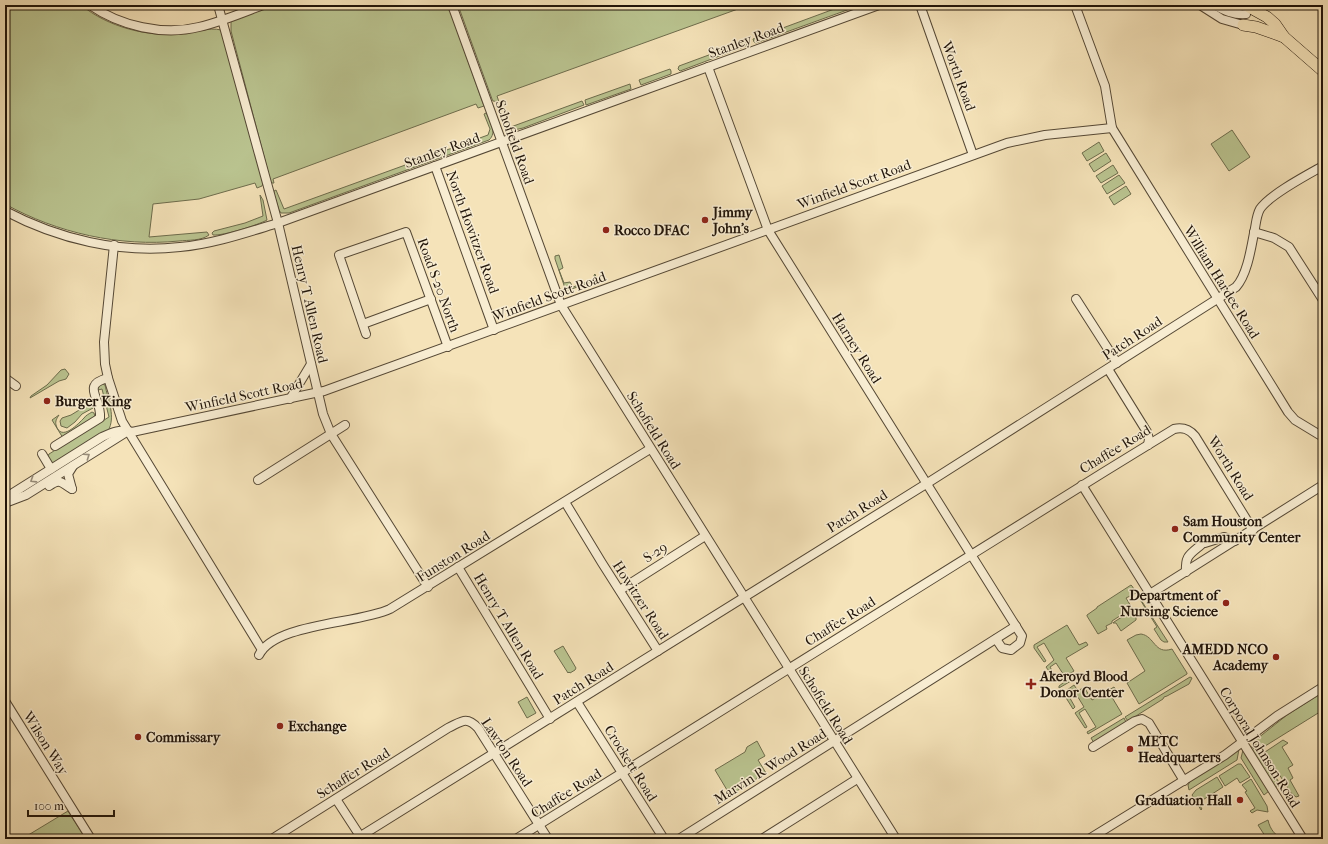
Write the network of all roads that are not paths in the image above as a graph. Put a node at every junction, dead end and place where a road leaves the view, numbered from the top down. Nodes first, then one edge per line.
1 (90, 5) edge
2 (218, 5) edge
3 (263, 5) edge
4 (452, 5) edge
5 (879, 5) edge
6 (920, 5) edge
7 (1075, 5) edge
8 (1200, 5) edge
9 (1214, 5) edge
10 (1222, 5) edge
11 (1246, 11) edge
12 (222, 20) junction
13 (1284, 37) junction
14 (708, 67) junction
15 (1323, 72) edge
16 (1112, 128) junction
17 (501, 142) junction
18 (974, 155) junction
19 (435, 166) junction
20 (1323, 166) edge
21 (5, 211) edge
22 (278, 223) junction
23 (768, 230) junction
24 (1254, 232) junction
25 (114, 245) junction
26 (431, 299) junction
27 (1076, 299) dead end
28 (1218, 299) junction
29 (1323, 300) edge
30 (561, 305) junction
31 (363, 324) junction
32 (494, 330) junction
33 (366, 334) dead end
34 (448, 347) junction
35 (311, 364) junction
36 (1116, 364) junction
37 (1108, 369) junction
38 (5, 378) edge
39 (108, 378) junction
40 (16, 386) dead end
41 (318, 393) junction
42 (290, 399) junction
43 (345, 426) dead end
44 (1180, 428) joint
45 (128, 430) junction
46 (331, 434) junction
47 (1323, 438) edge
48 (1148, 445) junction
49 (55, 446) dead end
50 (650, 449) junction
51 (42, 454) dead end
52 (73, 466) junction
53 (51, 469) junction
54 (258, 480) dead end
55 (926, 484) junction
56 (1082, 485) junction
57 (1323, 485) edge
58 (26, 495) junction
59 (5, 498) edge
60 (5, 502) edge
61 (565, 502) junction
62 (1253, 530) junction
63 (705, 536) junction
64 (1235, 541) junction
65 (970, 555) junction
66 (458, 568) junction
67 (1186, 572) junction
68 (428, 587) junction
69 (620, 590) junction
70 (1150, 594) junction
71 (743, 597) junction
72 (1016, 626) junction
73 (996, 639) junction
74 (658, 650) junction
75 (788, 669) junction
76 (1323, 687) edge
77 (5, 701) edge
78 (577, 702) junction
79 (550, 718) junction
80 (448, 728) joint
81 (834, 742) junction
82 (1242, 742) junction
83 (1093, 747) dead end
84 (493, 753) junction
85 (622, 773) junction
86 (857, 779) junction
87 (1184, 781) junction
88 (336, 799) junction
89 (539, 824) junction
90 (359, 838) edge
91 (91, 839) edge
92 (272, 839) edge
93 (516, 839) edge
94 (548, 839) edge
95 (664, 839) edge
96 (679, 839) edge
97 (762, 839) edge
98 (896, 839) edge
99 (1089, 839) edge
100 (1302, 839) edge

1 - 12 street
2 - 12 street, Henry T Allen Road
3 - 12 street
4 - 17 street, Schofield Road
5 - 14 street, Stanley Road
6 - 18 street, Worth Road
7 - 16 street
8 - 11 street
9 - 11 street
10 - 11 street
11 - 13 main road
11 - 13 main road
12 - 22 street, Henry T Allen Road
13 - 15 main road
14 - 17 street, Stanley Road
14 - 23 street, Harney Road
16 - 18 street, Winfield Scott Road
16 - 28 street, William Hardee Road
17 - 19 street, Stanley Road
17 - 30 street, Schofield Road
18 - 23 street, Winfield Scott Road
19 - 22 street, Stanley Road
19 - 32 street, North Howitzer Road
20 - 24 street, Patch Road
21 - 25 street, Stanley Road
22 - 25 street, Stanley Road
22 - 35 street, Henry T Allen Road
23 - 30 street, Winfield Scott Road
23 - 55 street, Harney Road
24 - 28 street, Patch Road
24 - 29 street
25 - 39 street
26 - 31 street
26 - 31 street, Road S-20 North
26 - 34 street, Road S-20 North
27 - 36 street
28 - 36 street, Patch Road
28 - 47 street, William Hardee Road
30 - 32 street, Winfield Scott Road
30 - 50 street, Schofield Road
31 - 33 street
32 - 34 street, Winfield Scott Road
34 - 41 street, Winfield Scott Road
35 - 41 street, Henry T Allen Road
35 - 42 street
36 - 37 street, Patch Road
37 - 48 street
37 - 55 street, Patch Road
38 - 40 street
39 - 45 street
39 - 49 street
41 - 42 street, Winfield Scott Road
41 - 46 street, Henry T Allen Road
42 - 45 street, Winfield Scott Road
43 - 46 street
44 - 48 street, Chaffee Road
44 - 62 street, Worth Road
52 -> 45 street, Winfield Scott Road
45 - 53 street
45 - 68 street, Funston Road
46 - 54 street
46 - 68 street, Henry T Allen Road
48 - 56 street, Chaffee Road
50 - 61 street, Funston Road
50 - 63 street, Schofield Road
51 - 53 street
52 - 58 street, Winfield Scott Road
52 - 58 street
53 -> 59 street
55 - 65 street, Harney Road
55 - 71 street, Patch Road
56 - 65 street, Chaffee Road
56 - 70 street, Corporal Johnson Road
57 - 62 street
58 - 60 street, Winfield Scott Road
61 - 66 street, Funston Road
61 - 69 street, Howitzer Road
62 - 64 street
63 - 69 street, S-29
63 - 71 street, Schofield Road
64 - 67 street
64 - 67 street
65 - 72 street, Harney Road
65 - 75 street, Chaffee Road
66 - 68 street, Funston Road
66 - 79 street, Henry T Allen Road
67 - 70 street
69 - 74 street, Howitzer Road
70 - 82 street, Corporal Johnson Road
71 - 74 street, Patch Road
71 - 75 street, Schofield Road
72 - 73 street, Marvin R Wood Road
72 - 73 street
73 - 81 street, Marvin R Wood Road
74 - 78 street, Patch Road
75 - 81 street, Schofield Road
75 - 85 street, Chaffee Road
76 - 82 street
77 - 91 street, Wilson Way
78 - 79 street, Patch Road
78 - 85 street, Crockett Road
79 - 84 street, Patch Road
80 - 84 street, Lawton Road
80 - 88 street, Schaffer Road
81 - 86 street, Schofield Road
81 - 96 street, Marvin R Wood Road
82 - 87 street
82 - 100 street, Corporal Johnson Road
83 - 87 street
84 - 89 street, Lawton Road
84 - 90 street, Patch Road
85 - 89 street, Chaffee Road
85 - 95 street, Crockett Road
86 - 97 street
86 - 98 street, Schofield Road
87 - 99 street
88 - 90 street
88 - 92 street, Schaffer Road
89 - 93 street, Chaffee Road
89 - 94 street, Lawton Road

